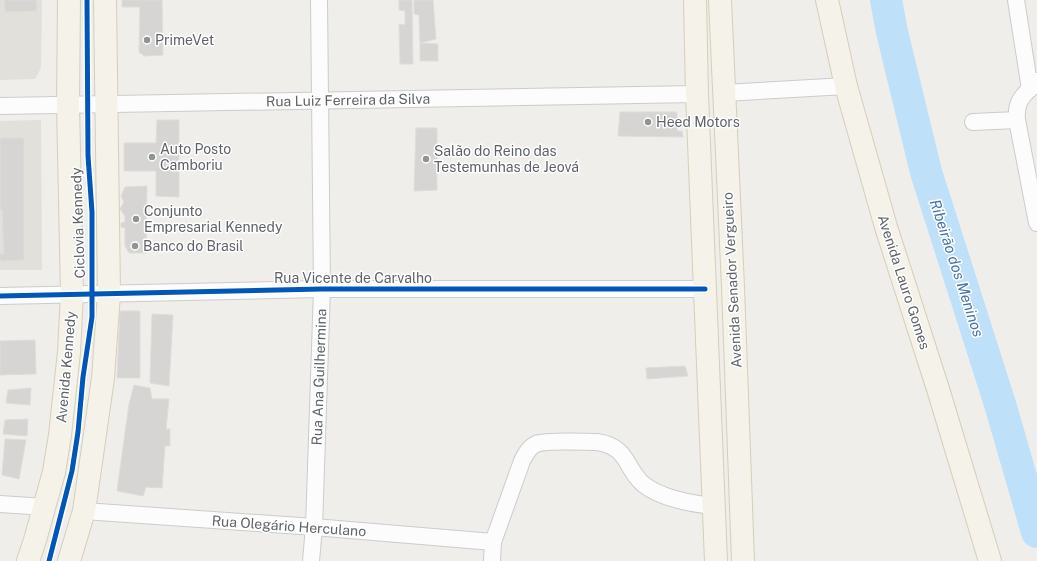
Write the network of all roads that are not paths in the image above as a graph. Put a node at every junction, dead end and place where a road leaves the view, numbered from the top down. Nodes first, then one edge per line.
1 (69, 0) edge
2 (105, 0) edge
3 (319, 0) edge
4 (695, 0) edge
5 (720, 0) edge
6 (827, 0) edge
7 (1016, 0) edge
8 (1034, 85) edge
9 (846, 86) junction
10 (724, 93) junction
11 (697, 94) junction
12 (320, 101) junction
13 (106, 104) junction
14 (68, 105) junction
15 (0, 106) edge
16 (1017, 120) junction
17 (973, 122) dead end
18 (1037, 223) edge
19 (322, 290) junction
20 (706, 290) junction
21 (72, 294) junction
22 (108, 294) junction
23 (0, 296) edge
24 (0, 504) edge
25 (714, 506) junction
26 (45, 508) junction
27 (84, 511) junction
28 (314, 527) junction
29 (493, 542) junction
30 (28, 561) edge
31 (69, 561) edge
32 (311, 561) edge
33 (492, 561) edge
34 (716, 561) edge
35 (743, 561) edge
36 (990, 561) edge

1 - 14 main road, Avenida Kennedy
2 - 13 main road
3 - 12 street, Rua Ana Guilhermina
4 - 11 main road, Avenida Senador Vergueiro
5 - 10 main road, Avenida Senador Vergueiro
6 - 9 main road, Avenida Lauro Gomes
7 - 8 street
8 - 16 street
9 - 10 street
9 - 36 main road, Avenida Lauro Gomes
10 - 35 main road, Avenida Senador Vergueiro
11 - 12 street, Rua Luiz Ferreira da Silva
11 - 20 main road, Avenida Senador Vergueiro
12 - 13 street, Rua Luiz Ferreira da Silva
12 - 19 street, Rua Ana Guilhermina
13 - 14 street, Rua Luiz Ferreira da Silva
13 - 22 main road
14 - 15 street, Rua Luiz Ferreira da Silva
14 - 21 main road, Avenida Kennedy
16 - 17 street
16 - 18 street
19 - 20 street, Rua Vicente de Carvalho
19 - 22 street, Rua Vicente de Carvalho
19 - 28 street, Rua Ana Guilhermina
20 - 25 main road, Avenida Senador Vergueiro
21 - 22 street, Rua Vicente de Carvalho
21 - 23 street, Rua Vicente de Carvalho
21 - 26 main road, Avenida Kennedy
22 - 27 main road
24 - 26 street
25 - 29 street
25 - 34 main road, Avenida Senador Vergueiro
26 - 30 main road, Avenida Kennedy
27 - 28 street, Rua Olegário Herculano
27 - 31 main road
28 - 29 street, Rua Olegário Herculano
28 - 32 street, Rua Ana Guilhermina
29 - 33 street

